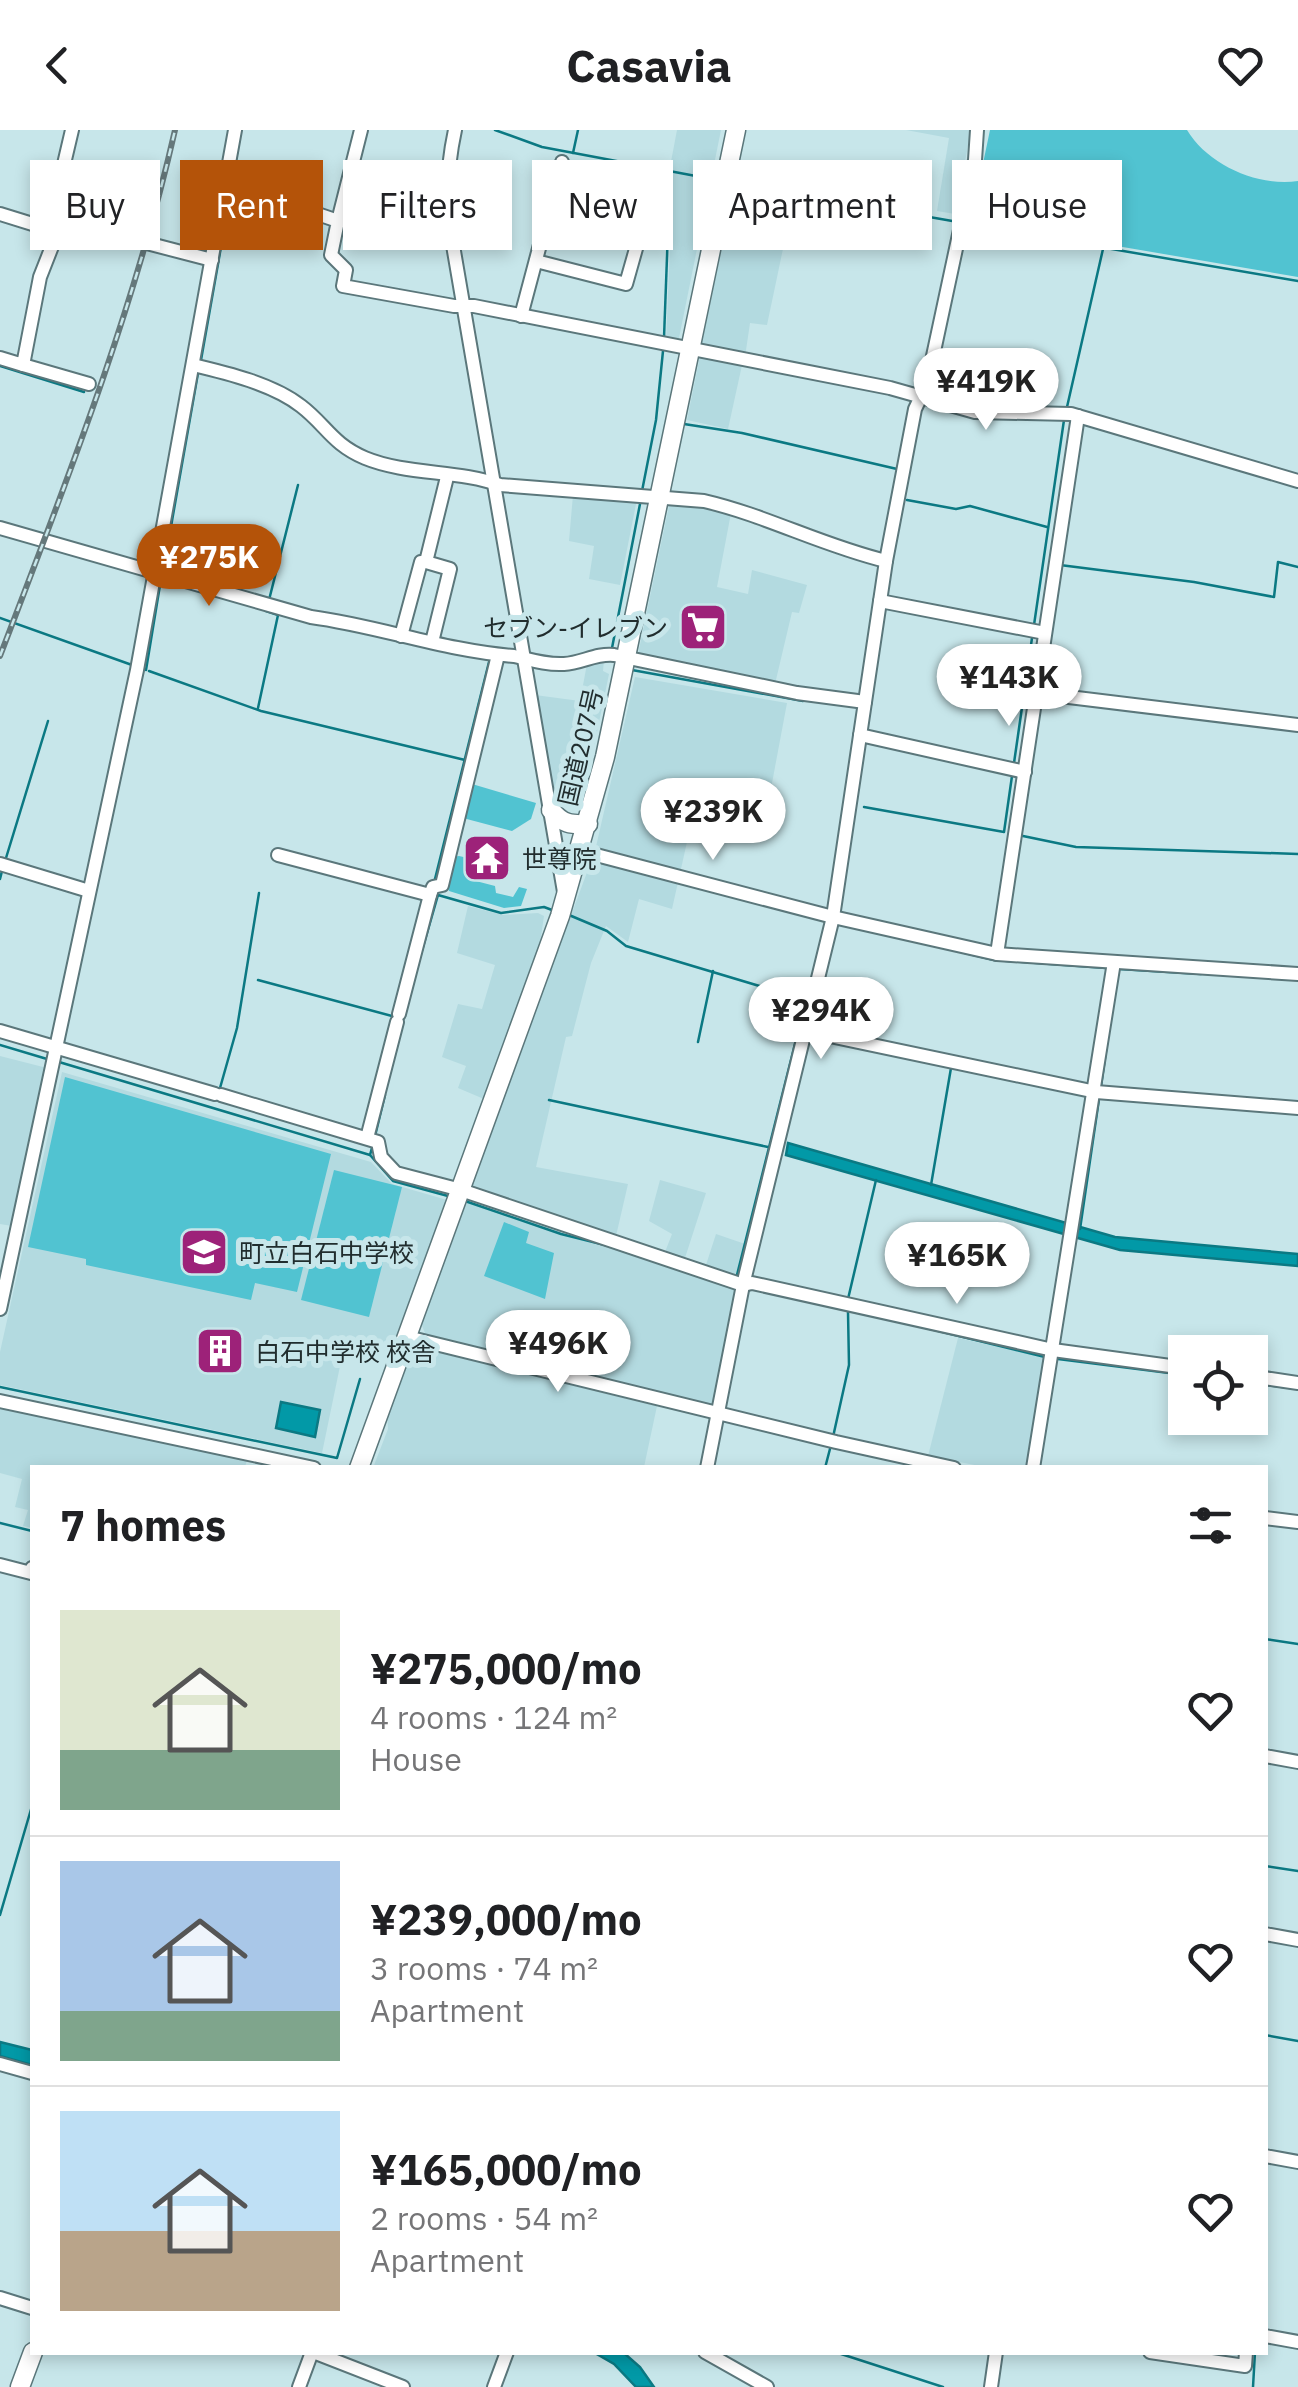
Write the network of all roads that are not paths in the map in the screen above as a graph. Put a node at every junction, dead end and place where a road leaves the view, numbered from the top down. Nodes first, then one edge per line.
1 (72, 130) edge
2 (235, 130) edge
3 (362, 130) edge
4 (455, 130) edge
5 (736, 130) edge
6 (977, 130) edge
7 (65, 160) edge
8 (232, 160) edge
9 (0, 214) edge
10 (323, 216) edge
11 (30, 220) edge
12 (338, 221) junction
13 (160, 249) edge
14 (50, 250) edge
15 (214, 250) edge
16 (539, 250) edge
17 (636, 250) edge
18 (212, 260) junction
19 (536, 261) junction
20 (463, 306) junction
21 (521, 316) junction
22 (690, 350) junction
23 (0, 358) edge
24 (23, 365) junction
25 (197, 366) junction
26 (89, 384) dead end
27 (920, 398) junction
28 (1070, 414) junction
29 (447, 476) junction
30 (1298, 480) edge
31 (494, 483) junction
32 (647, 496) junction
33 (0, 528) edge
34 (426, 562) junction
35 (886, 562) junction
36 (161, 572) junction
37 (880, 600) junction
38 (1037, 631) junction
39 (401, 636) junction
40 (432, 642) junction
41 (498, 654) junction
42 (524, 658) junction
43 (618, 660) junction
44 (1036, 694) junction
45 (865, 702) junction
46 (1298, 726) edge
47 (860, 735) junction
48 (1017, 770) junction
49 (552, 810) junction
50 (588, 824) junction
51 (581, 851) junction
52 (278, 855) dead end
53 (3, 865) edge
54 (89, 891) junction
55 (430, 895) junction
56 (563, 909) junction
57 (834, 917) junction
58 (997, 954) junction
59 (1113, 966) junction
60 (1298, 974) edge
61 (0, 1031) edge
62 (806, 1032) junction
63 (56, 1056) junction
64 (1098, 1092) junction
65 (1298, 1108) edge
66 (372, 1140) junction
67 (458, 1196) junction
68 (738, 1283) junction
69 (0, 1309) edge
70 (407, 1336) junction
71 (1053, 1355) junction
72 (1168, 1366) edge
73 (1268, 1379) edge
74 (1298, 1383) edge
75 (0, 1401) edge
76 (718, 1413) junction
77 (300, 1465) edge
78 (360, 1465) edge
79 (708, 1465) edge
80 (940, 1465) edge
81 (1034, 1465) edge
82 (1268, 1518) edge
83 (1298, 1522) edge
84 (0, 1565) edge
85 (30, 1573) edge
86 (1268, 1757) edge
87 (1298, 1762) edge
88 (1268, 1935) edge
89 (1298, 1940) edge
90 (0, 2064) edge
91 (30, 2072) edge
92 (1268, 2157) edge
93 (1298, 2162) edge
94 (0, 2298) edge
95 (30, 2307) edge
96 (1268, 2337) edge
97 (1298, 2342) edge
98 (32, 2355) edge
99 (311, 2355) edge
100 (320, 2355) edge
101 (506, 2355) edge
102 (711, 2355) edge
103 (996, 2355) edge
104 (1171, 2355) edge
105 (1246, 2355) edge
106 (20, 2387) edge
107 (300, 2387) edge
108 (404, 2387) edge
109 (494, 2387) edge
110 (767, 2387) edge
111 (992, 2387) edge

1 - 7 street
2 - 8 street
3 - 12 street
4 - 20 street
5 - 22 highway, 国道207号
6 - 27 street
9 - 11 street
10 - 12 street
12 - 20 street
13 - 18 street
14 - 24 street
15 - 18 street
16 - 19 street
17 - 19 street
18 - 25 street
19 - 21 street
20 - 21 street
20 - 31 street
21 - 22 street
22 - 27 street
22 - 32 highway, 国道207号
23 - 24 street
24 - 26 street
25 - 29 street
25 - 36 street
27 - 28 street
27 - 35 street
28 - 30 street
28 - 38 street
29 - 31 street
29 - 34 street
31 - 32 street
31 - 42 street
32 - 35 street
32 - 43 highway, 国道207号
33 - 36 street
34 - 39 street
34 - 40 street
35 - 37 street
36 - 39 street
36 - 54 street
37 - 38 street
37 - 45 street
38 - 44 street
39 - 40 street
40 - 41 street
41 - 42 street
41 - 55 street
42 - 43 street
42 - 49 street
43 - 45 street
43 - 50 highway, 国道207号
44 - 46 street
44 - 48 street
45 - 47 street
47 - 48 street
47 - 57 street
48 - 58 street
49 - 50 highway
49 - 56 street
50 - 51 highway, 国道207号
51 - 56 highway, 国道207号
51 - 57 street
52 - 55 street
53 - 54 street
54 - 63 street
55 - 66 street
56 - 67 highway, 国道207号
57 - 58 street
57 - 62 street
58 - 59 street
59 - 60 street
59 - 64 street
61 - 63 street
62 - 64 street
62 - 68 street
63 - 66 street
63 - 69 street
64 - 65 street
64 - 71 street
66 - 67 street
67 - 68 street
67 - 70 highway, 国道207号
68 - 71 street
68 - 76 street
70 - 76 street
70 - 78 highway, 国道207号
71 - 72 street
71 - 81 street
73 - 74 street
75 - 77 street
76 - 79 street
76 - 80 street
82 - 83 street
84 - 85 street
86 - 87 street
88 - 89 street
90 - 91 street
92 - 93 street
94 - 95 street
96 - 97 street
98 - 106 highway
99 - 107 street
100 - 108 street
101 - 109 street
102 - 110 street
103 - 111 street
104 - 105 street

